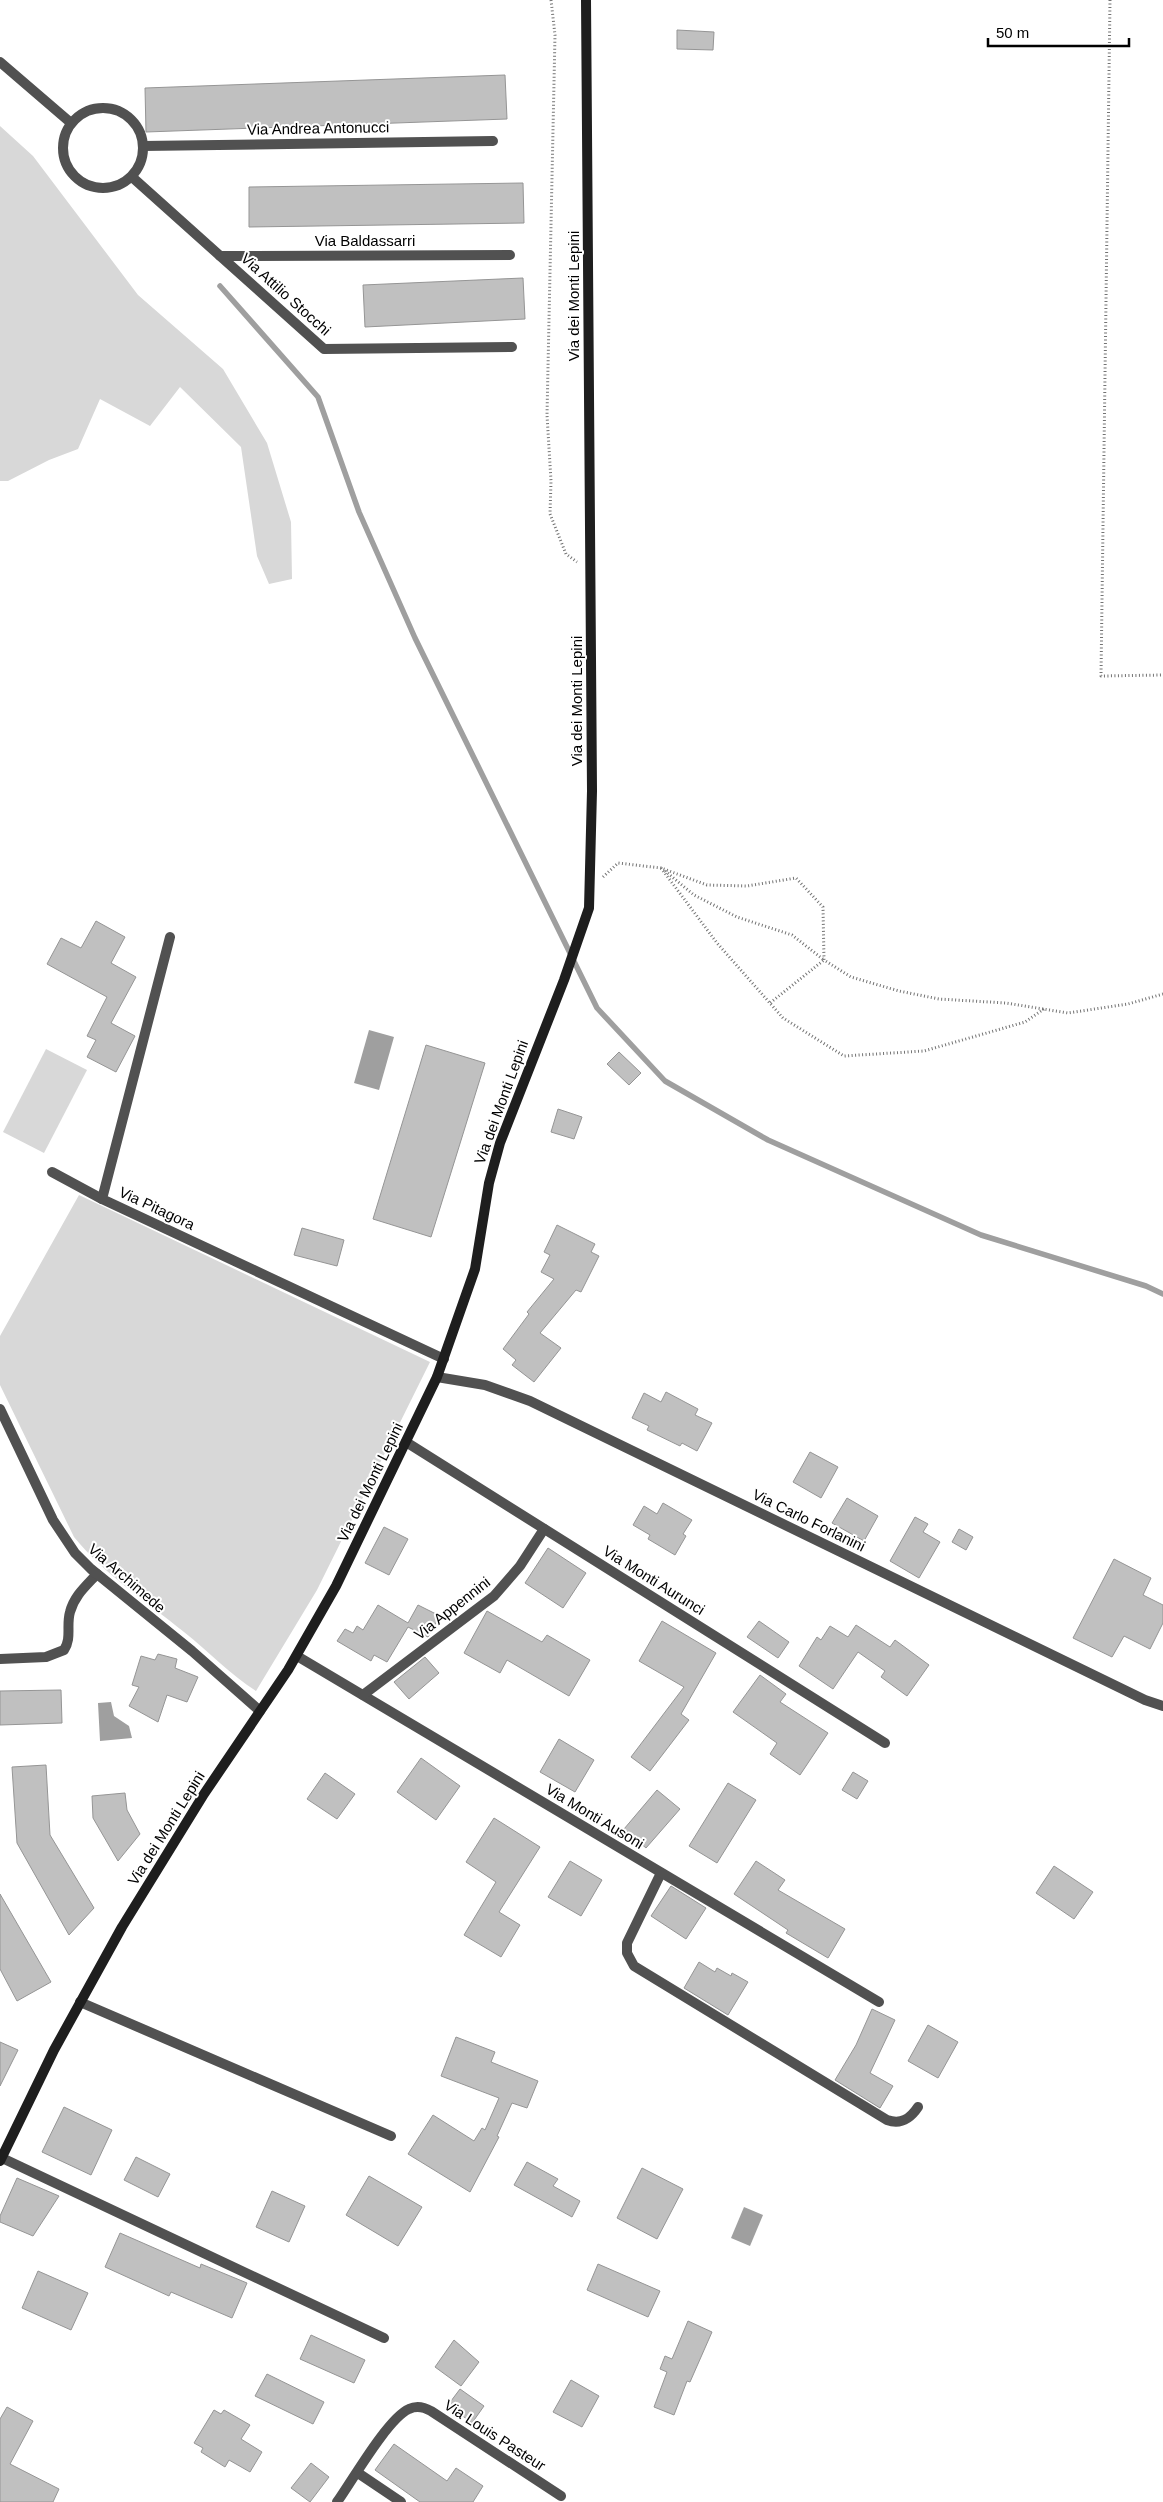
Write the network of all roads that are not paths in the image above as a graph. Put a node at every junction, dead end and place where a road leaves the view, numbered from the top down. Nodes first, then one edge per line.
1 (586, 0) edge
2 (0, 62) edge
3 (71, 123) junction
4 (493, 141) dead end
5 (143, 146) junction
6 (132, 177) junction
7 (510, 255) dead end
8 (220, 256) junction
9 (512, 347) dead end
10 (170, 937) dead end
11 (52, 1172) dead end
12 (102, 1199) junction
13 (444, 1360) junction
14 (438, 1377) junction
15 (0, 1410) edge
16 (406, 1442) junction
17 (544, 1529) junction
18 (97, 1574) junction
19 (297, 1656) junction
20 (0, 1659) edge
21 (362, 1695) junction
22 (1163, 1706) edge
23 (260, 1711) junction
24 (885, 1743) dead end
25 (661, 1873) junction
26 (80, 2002) junction
27 (879, 2002) dead end
28 (918, 2107) dead end
29 (391, 2136) dead end
30 (1, 2159) edge
31 (384, 2338) dead end
32 (358, 2473) junction
33 (561, 2496) dead end
34 (337, 2502) edge
35 (401, 2502) edge

1 - 13 street, Via dei Monti Lepini
2 - 3 street
3 - 5 street
3 - 6 street
4 - 5 street, Via Andrea Antonucci
5 - 6 street
6 - 8 street, Via Attilio Stocchi
7 - 8 street, Via Baldassarri
8 - 9 street, Via Attilio Stocchi
10 - 12 street, Via Pitagora
11 - 12 street
12 - 13 street, Via Pitagora
13 - 14 street, Via dei Monti Lepini
14 - 16 street, Via dei Monti Lepini
14 - 22 street, Via Carlo Forlanini
15 - 18 street, Via Archimede
16 - 17 street, Via Monti Aurunci
16 - 19 street, Via dei Monti Lepini
17 - 21 street, Via Appennini
17 - 24 street, Via Monti Aurunci
18 - 20 street
18 - 23 street, Via Archimede
19 - 21 street, Via Monti Ausoni
19 - 23 street, Via dei Monti Lepini
21 - 25 street, Via Monti Ausoni
23 - 26 street, Via dei Monti Lepini
25 - 27 street, Via Monti Ausoni
25 - 28 street
26 - 29 street
26 - 30 street, Via dei Monti Lepini
30 - 31 street
32 - 33 street, Via Louis Pasteur
32 - 34 street, Via Louis Pasteur
32 - 35 street

